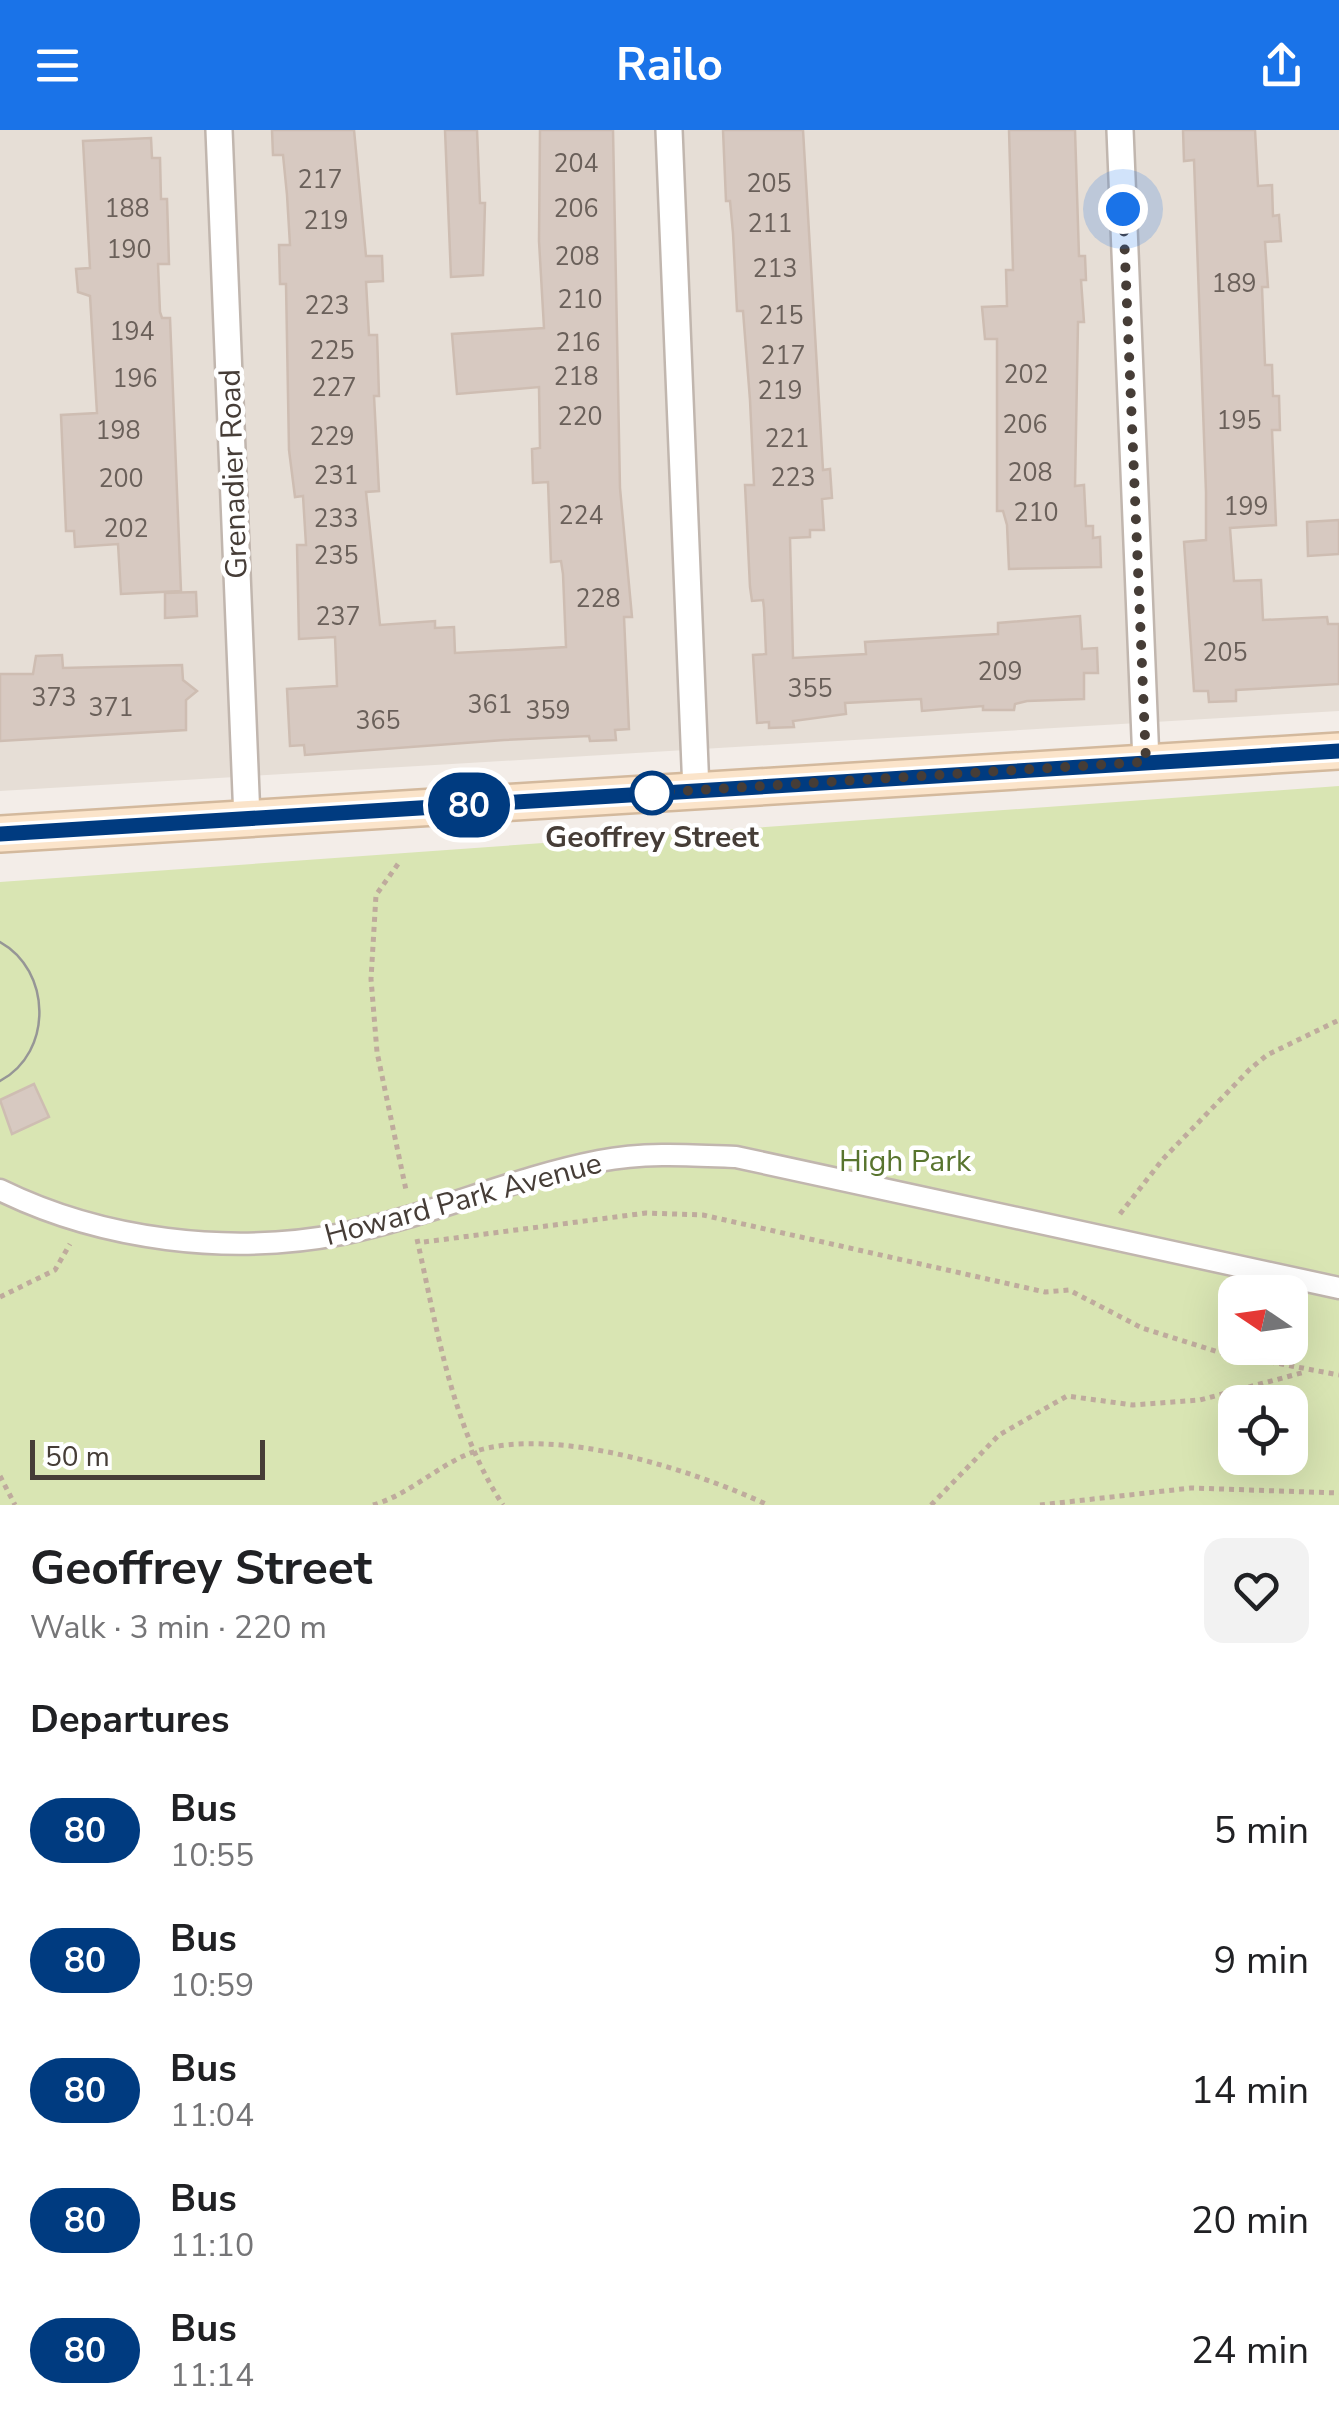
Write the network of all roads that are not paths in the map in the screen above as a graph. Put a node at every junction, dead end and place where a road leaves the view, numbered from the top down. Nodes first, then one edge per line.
1 (218, 130) edge
2 (669, 130) edge
3 (1120, 130) edge
4 (1339, 751) edge
5 (1146, 762) junction
6 (696, 790) junction
7 (246, 819) junction
8 (0, 834) edge
9 (0, 1190) edge
10 (1339, 1288) edge

1 - 7 street, Grenadier Road
2 - 6 street
3 - 5 street
4 - 5 main road
5 - 6 main road
6 - 7 main road
7 - 8 main road
9 - 10 street, Howard Park Avenue

